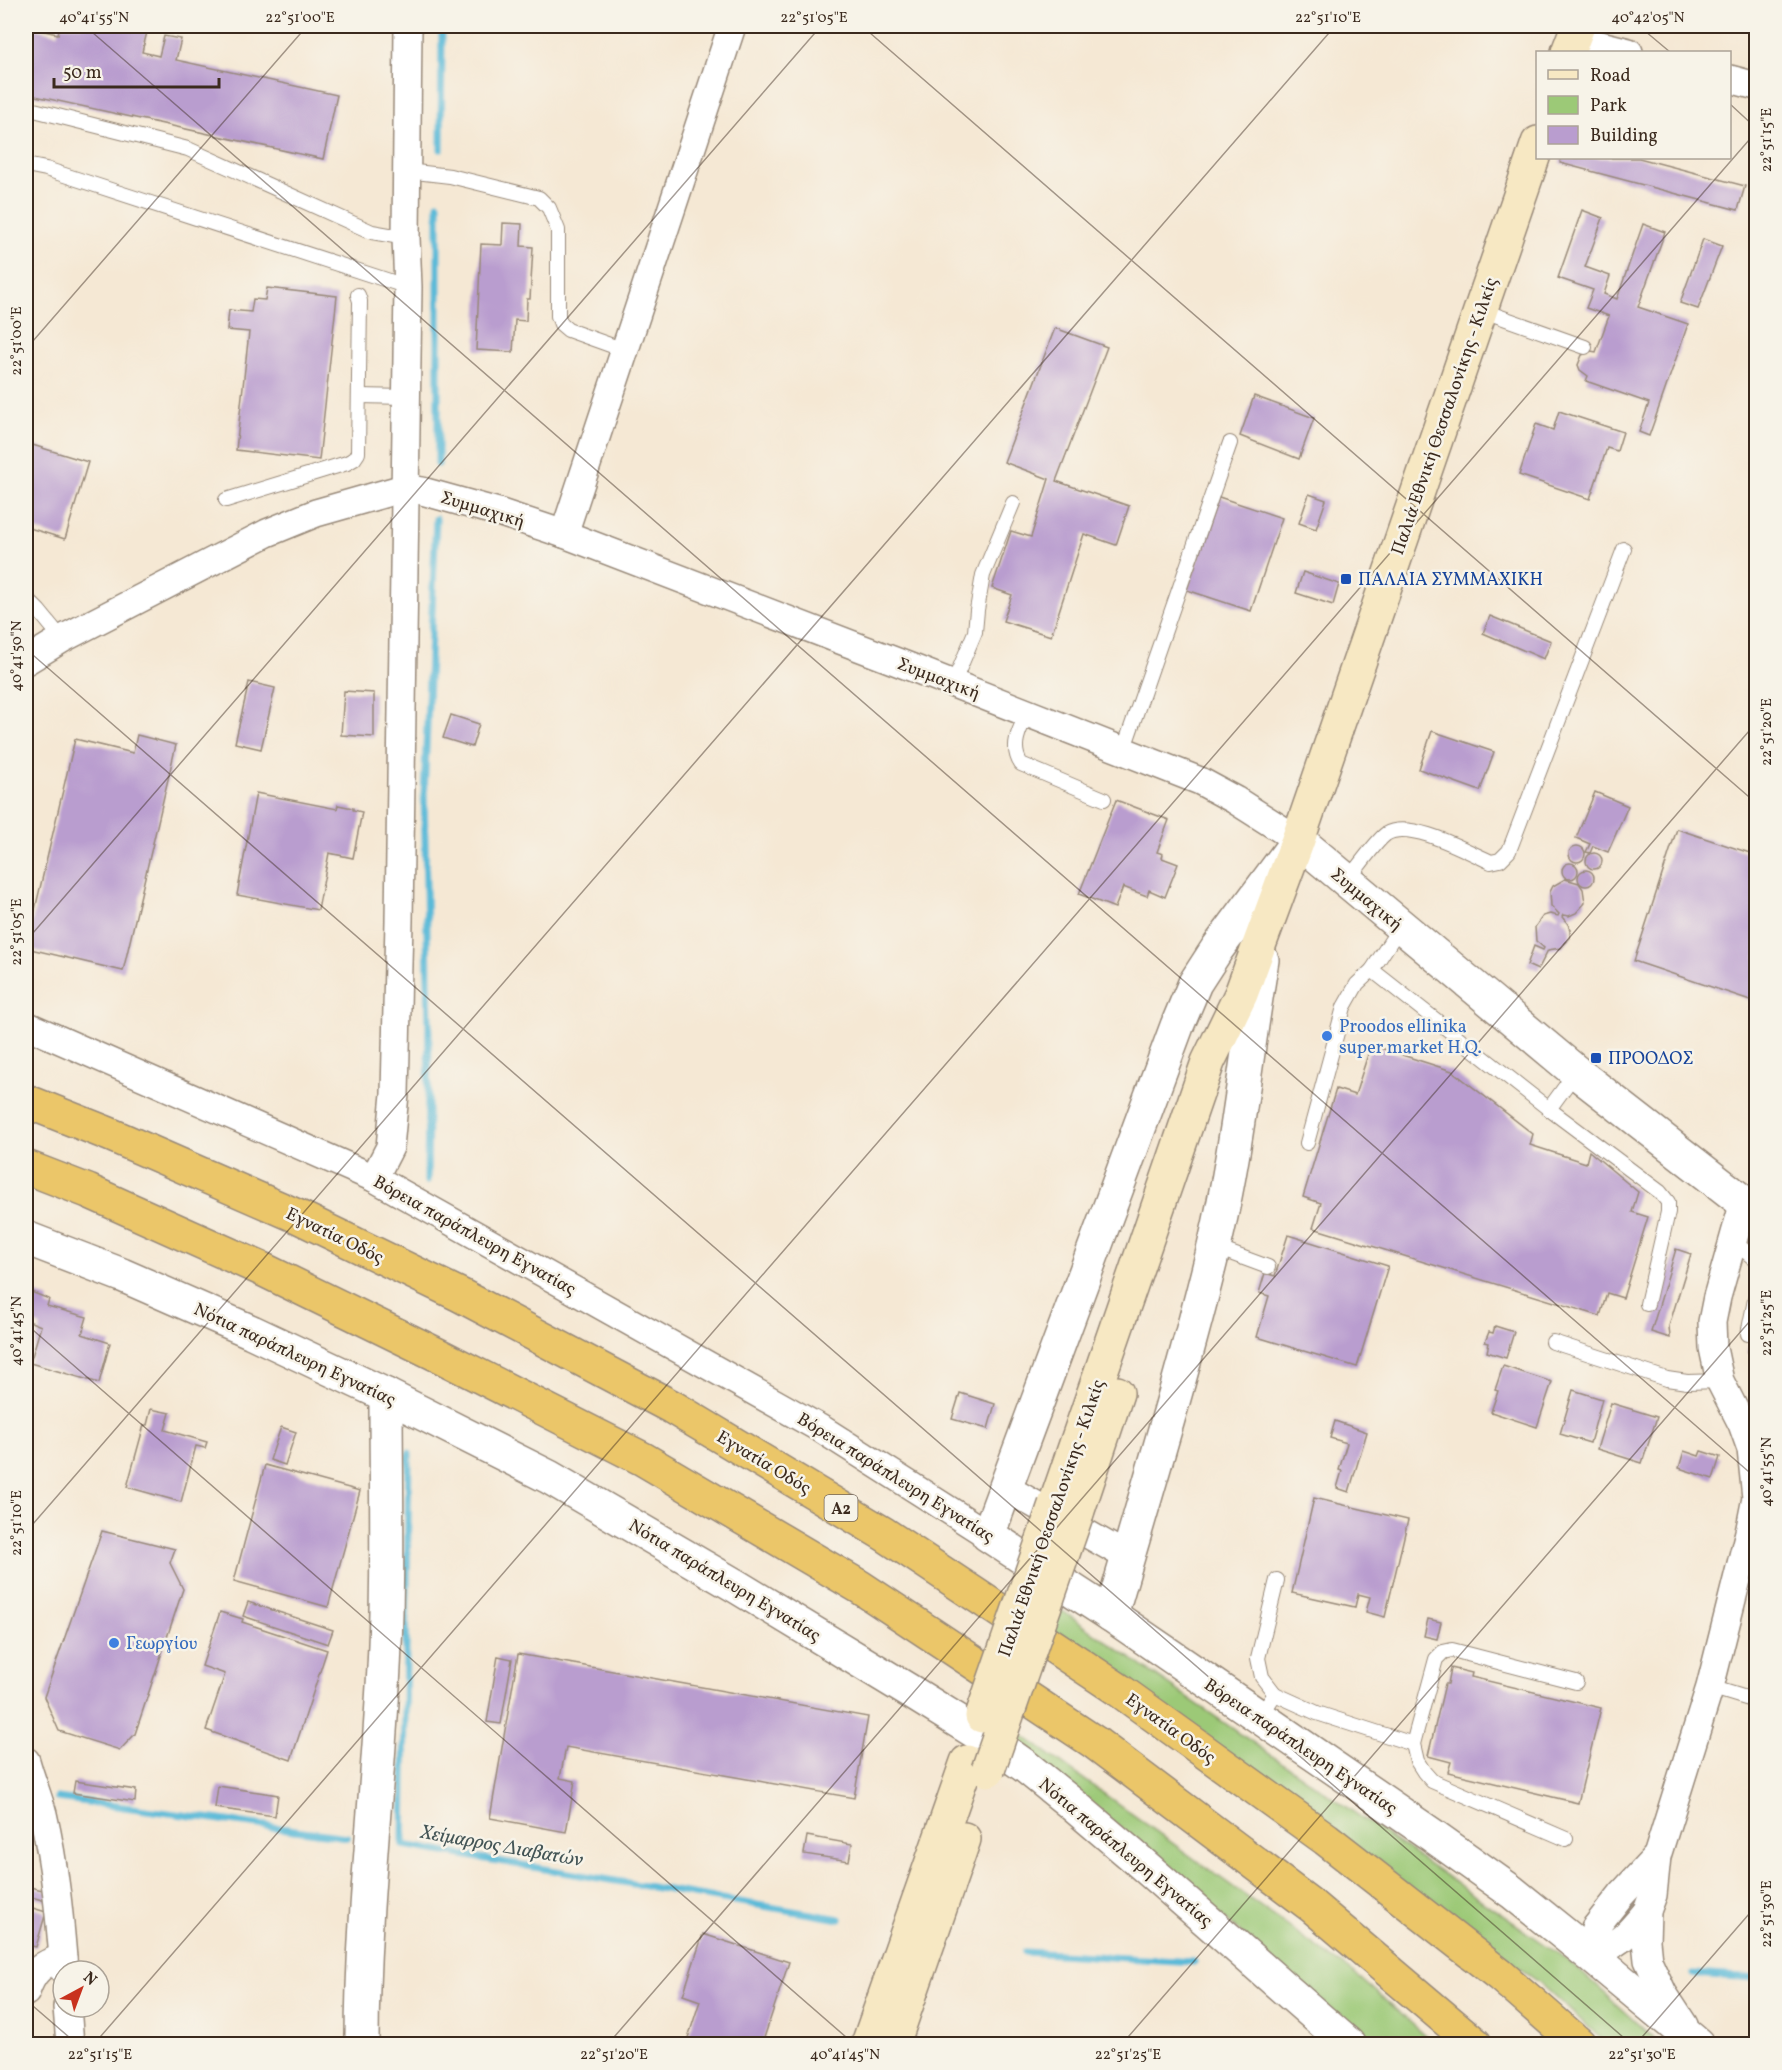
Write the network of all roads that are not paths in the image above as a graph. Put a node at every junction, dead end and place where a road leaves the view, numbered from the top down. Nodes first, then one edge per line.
1 (408, 26) edge
2 (732, 26) edge
3 (1573, 39) edge
4 (1625, 51) edge
5 (1731, 79) edge
6 (1756, 86) edge
7 (26, 108) edge
8 (1536, 149) edge
9 (26, 165) edge
10 (407, 171) junction
11 (406, 238) junction
12 (408, 287) junction
13 (358, 295) dead end
14 (1480, 310) junction
15 (1586, 347) dead end
16 (624, 350) junction
17 (360, 396) junction
18 (405, 397) junction
19 (1230, 443) dead end
20 (404, 488) junction
21 (226, 500) dead end
22 (1013, 503) dead end
23 (564, 534) junction
24 (1623, 549) dead end
25 (26, 598) edge
26 (62, 639) junction
27 (26, 661) edge
28 (953, 684) junction
29 (1028, 713) junction
30 (1123, 751) junction
31 (1104, 799) dead end
32 (1298, 840) junction
33 (1347, 881) junction
34 (1268, 921) junction
35 (1400, 927) junction
36 (1372, 970) junction
37 (26, 1025) edge
38 (1576, 1072) junction
39 (26, 1101) edge
40 (1549, 1109) junction
41 (1307, 1143) dead end
42 (26, 1167) edge
43 (374, 1178) junction
44 (1750, 1207) edge
45 (26, 1238) edge
46 (1733, 1241) junction
47 (1214, 1247) junction
48 (1756, 1260) edge
49 (1268, 1267) dead end
50 (1756, 1295) edge
51 (1647, 1304) dead end
52 (1748, 1334) dead end
53 (1552, 1342) dead end
54 (1720, 1381) junction
55 (386, 1395) junction
56 (1006, 1488) junction
57 (988, 1535) junction
58 (1128, 1557) junction
59 (1277, 1580) dead end
60 (1111, 1615) junction
61 (1576, 1682) dead end
62 (1710, 1687) junction
63 (1756, 1701) edge
64 (1267, 1706) junction
65 (1413, 1744) junction
66 (26, 1761) edge
67 (977, 1766) junction
68 (34, 1811) edge
69 (1566, 1839) dead end
70 (1657, 1856) junction
71 (1647, 1911) junction
72 (1589, 1954) junction
73 (63, 1959) edge
74 (51, 1963) edge
75 (26, 1992) edge
76 (68, 2019) edge
77 (70, 2044) edge
78 (362, 2044) edge
79 (868, 2044) edge
80 (893, 2044) edge
81 (1347, 2044) edge
82 (1475, 2044) edge
83 (1579, 2044) edge
84 (1697, 2044) edge

1 - 10 street
2 - 16 street
3 - 4 street
5 - 6 street
7 - 11 lane
8 - 14 main road, Παλιά Εθνική Θεσσαλονίκης - Κιλκίς
9 - 12 lane
10 - 11 street
10 - 16 lane
11 - 12 street
12 - 18 street
13 - 17 lane
14 - 15 lane
14 - 32 main road, Παλιά Εθνική Θεσσαλονίκης - Κιλκίς
16 - 23 street
17 - 18 lane
17 - 21 lane
18 - 20 street
19 - 30 lane
20 - 23 street, Συμμαχική
20 - 26 street, Συμμαχική
20 - 43 street
22 - 28 lane
23 - 28 street, Συμμαχική
24 - 33 lane
25 - 26 lane
26 - 27 street, Συμμαχική
28 - 29 street, Συμμαχική
29 - 30 street, Συμμαχική
29 - 31 lane
30 - 32 street, Συμμαχική
32 - 33 street, Συμμαχική
32 - 34 main road, Παλιά Εθνική Θεσσαλονίκης - Κιλκίς
32 - 56 street
33 - 35 street, Συμμαχική
34 - 47 street
34 - 67 main road, Παλιά Εθνική Θεσσαλονίκης - Κιλκίς, bridge
35 - 36 lane
35 - 38 street, Συμμαχική
36 - 40 lane
36 - 41 lane
37 - 43 street, Βόρεια παράπλευρη Εγνατίας
38 - 40 lane
38 - 44 street, Συμμαχική
39 - 83 highway, Εγνατία Οδός / Α2
40 - 51 lane
42 - 82 highway
43 - 57 street, Βόρεια παράπλευρη Εγνατίας
44 - 46 street
45 - 55 street, Νότια παράπλευρη Εγνατίας
46 - 48 lane
46 - 54 street
47 - 49 lane
47 - 58 street
50 - 52 lane
53 - 54 lane
54 - 62 street
55 - 78 street
55 - 81 street, Νότια παράπλευρη Εγνατίας
56 - 57 street
56 - 58 street
57 - 60 street, Βόρεια παράπλευρη Εγνατίας
58 - 60 street
59 - 64 lane
60 - 64 street, Βόρεια παράπλευρη Εγνατίας
61 - 65 lane
62 - 63 lane
62 - 70 street
64 - 65 lane
64 - 72 street, Βόρεια παράπλευρη Εγνατίας
65 - 69 lane
66 - 68 street
67 - 79 main road, Παλιά Εθνική Θεσσαλονίκης - Κιλκίς
67 - 80 main road, Παλιά Εθνική Θεσσαλονίκης - Κιλκίς
68 - 73 street
70 - 71 street
70 - 72 street
71 - 72 street
71 - 84 street
72 - 84 street, Βόρεια παράπλευρη Εγνατίας
74 - 75 street
76 - 77 street

